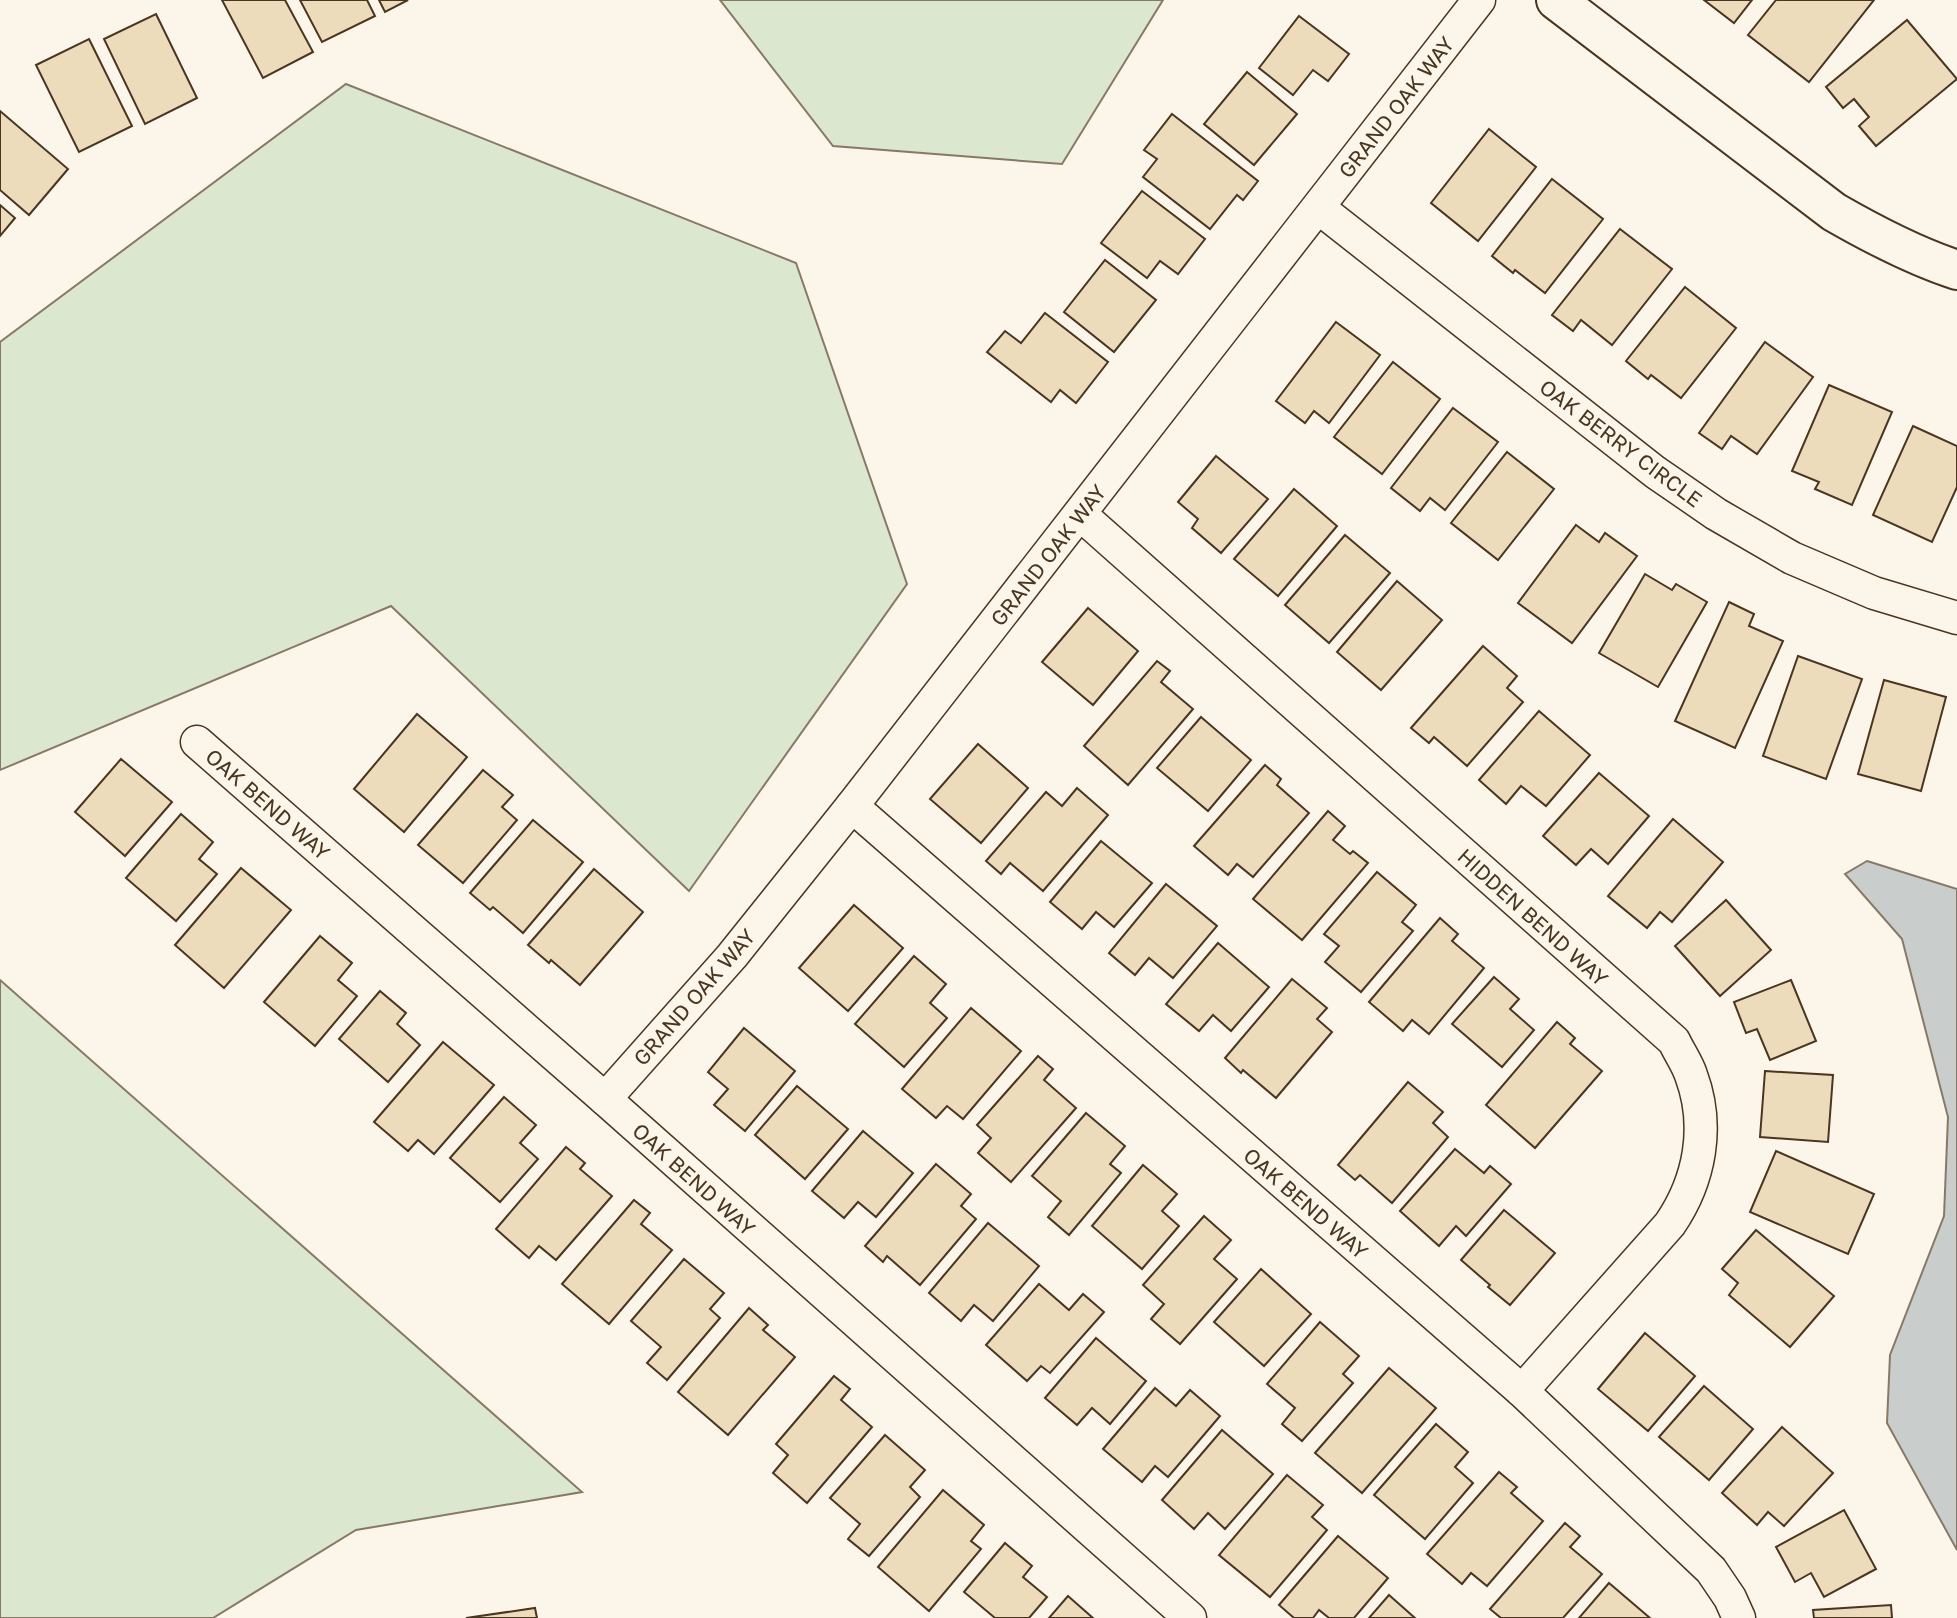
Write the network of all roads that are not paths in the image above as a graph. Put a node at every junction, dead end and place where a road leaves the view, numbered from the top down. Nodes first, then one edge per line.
1 (1479, 0) edge
2 (1556, 0) edge
3 (1318, 208) junction
4 (1957, 270) edge
5 (1080, 514) junction
6 (1957, 618) edge
7 (197, 742) dead end
8 (852, 806) junction
9 (605, 1099) junction
10 (1522, 1391) junction
11 (1189, 1618) edge
12 (1739, 1618) edge

1 - 3 street, GRAND OAK WAY
2 - 4 street
3 - 5 street, GRAND OAK WAY
3 - 6 street, OAK BERRY CIRCLE
5 - 8 street, GRAND OAK WAY
5 - 10 street, HIDDEN BEND WAY
7 - 9 street, OAK BEND WAY
8 - 9 street, GRAND OAK WAY
8 - 10 street, OAK BEND WAY
9 - 11 street, OAK BEND WAY
10 - 12 street, OAK BEND WAY

